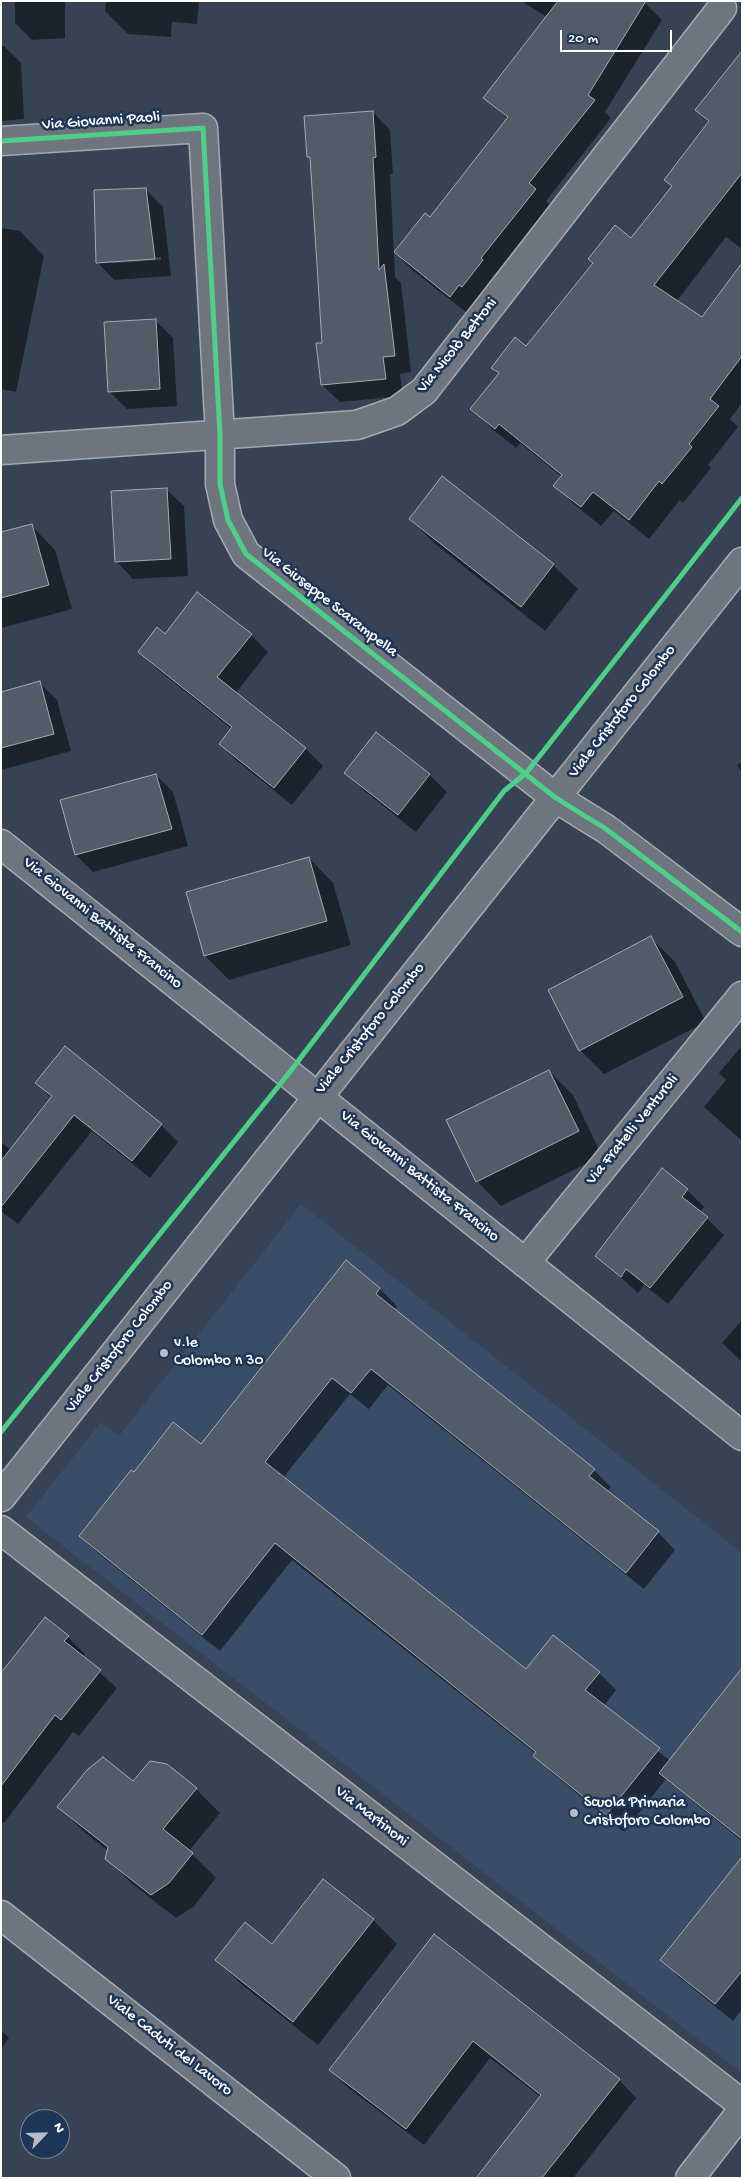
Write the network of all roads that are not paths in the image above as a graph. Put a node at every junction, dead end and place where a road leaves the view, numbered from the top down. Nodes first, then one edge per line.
1 (725, 10) edge
2 (203, 128) joint
3 (1, 141) edge
4 (220, 435) junction
5 (1, 450) edge
6 (742, 562) edge
7 (556, 798) junction
8 (1, 844) edge
9 (742, 932) edge
10 (742, 996) edge
11 (318, 1095) junction
12 (525, 1263) junction
13 (742, 1436) edge
14 (1, 1497) edge
15 (1, 1530) edge
16 (1, 1915) edge
17 (742, 2104) edge
18 (742, 2111) edge
19 (336, 2178) edge
20 (690, 2178) edge

1 - 4 street, Via Nicolò Bettoni
2 - 3 street, Via Giovanni Paoli
2 - 4 street, Via Giuseppe Scarampella
4 - 5 street, Via Nicolò Bettoni
4 - 7 street, Via Giuseppe Scarampella
6 - 7 street, Viale Cristoforo Colombo
7 - 9 street, Via Giuseppe Scarampella
7 - 11 street, Viale Cristoforo Colombo
8 - 11 street, Via Giovanni Battista Francino
10 - 12 street, Via Fratelli Venturoli
11 - 12 street, Via Giovanni Battista Francino
11 - 14 street, Viale Cristoforo Colombo
12 - 13 street, Via Giovanni Battista Francino
15 - 17 street, Via Martinoni
16 - 19 street, Viale Caduti del Lavoro
18 - 20 street

